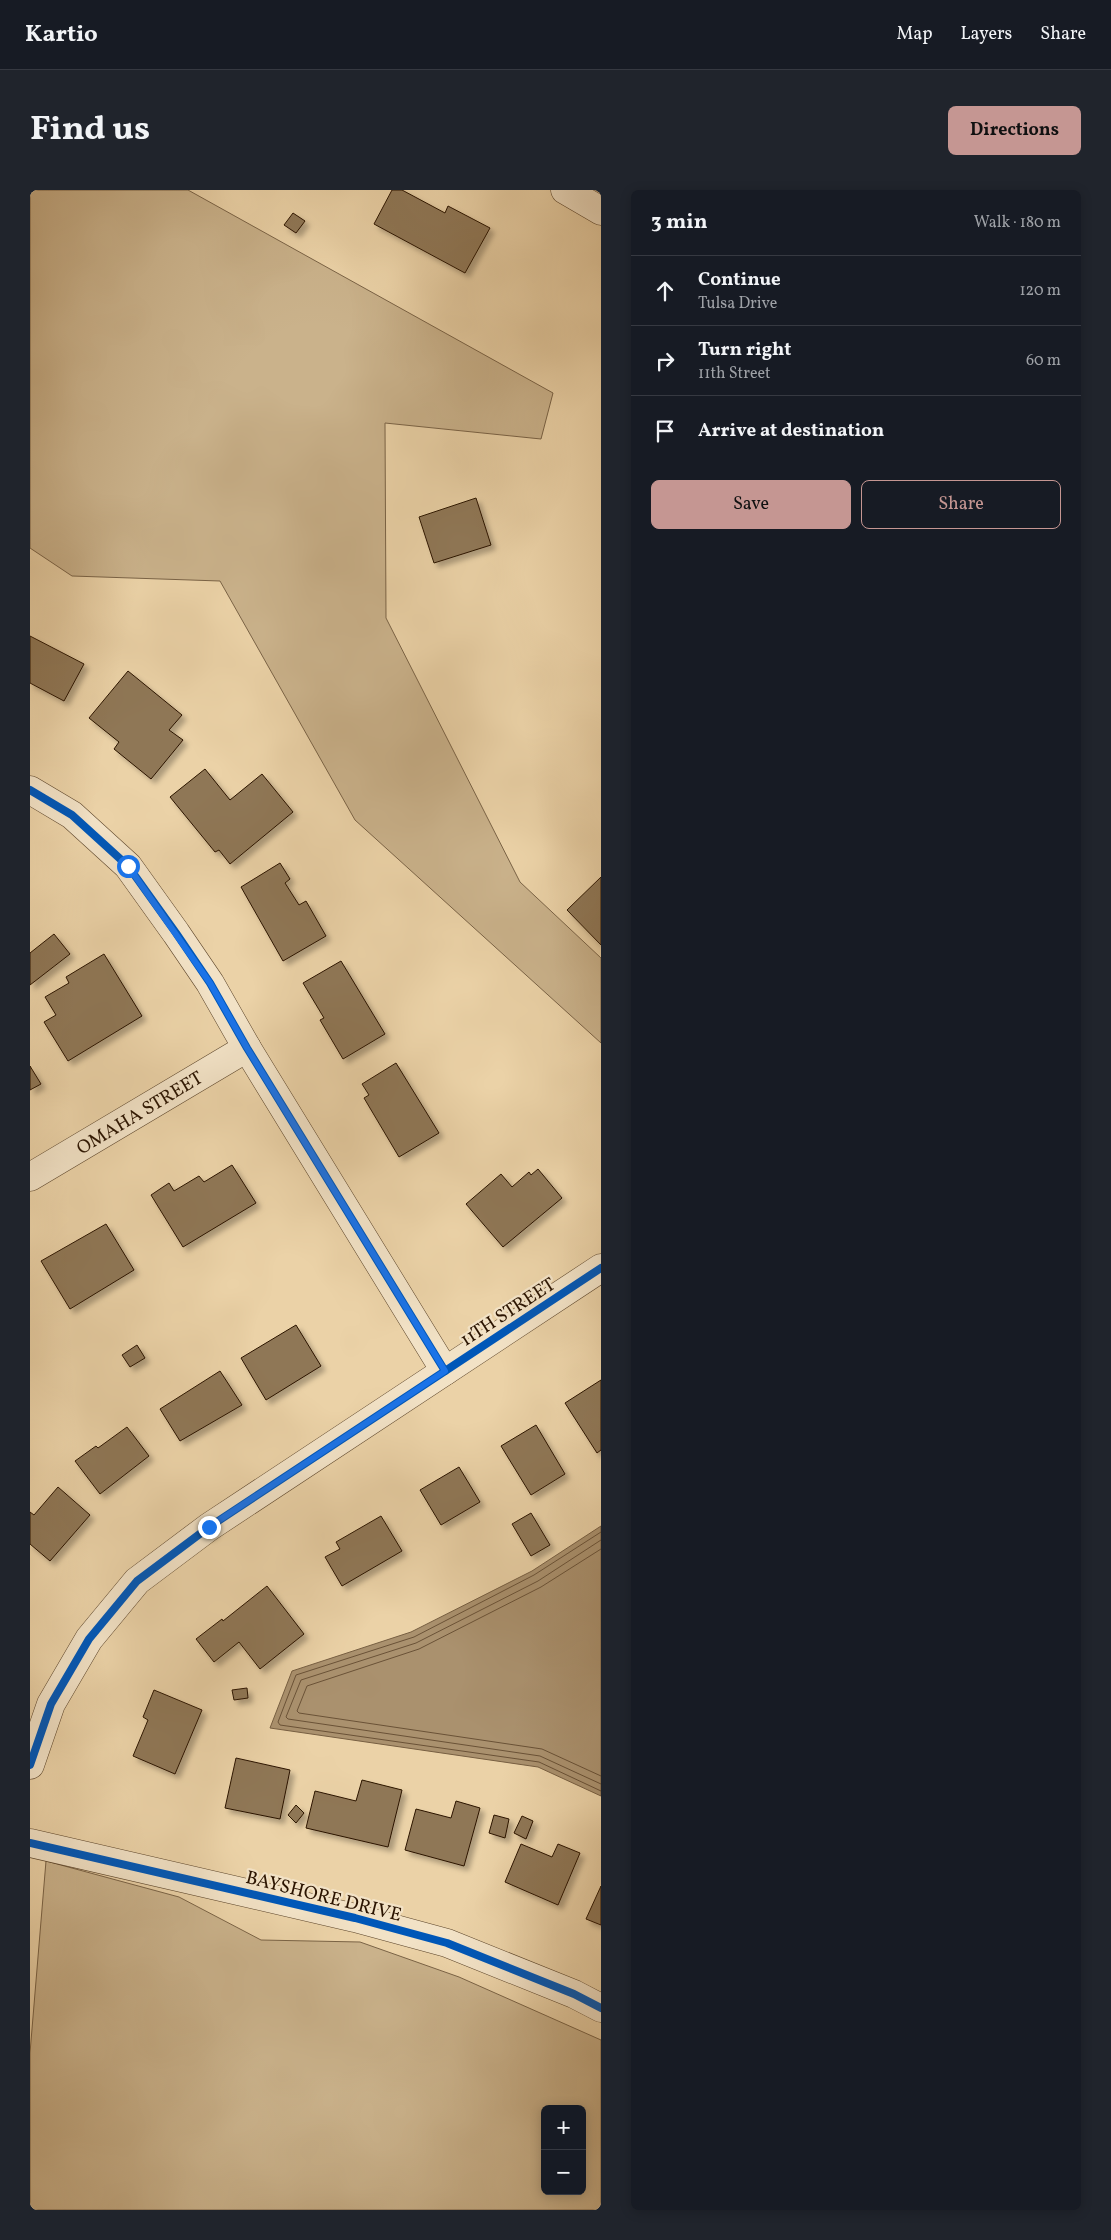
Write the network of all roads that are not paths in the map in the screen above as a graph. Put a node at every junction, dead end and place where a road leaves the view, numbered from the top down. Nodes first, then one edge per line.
1 (565, 190) edge
2 (601, 211) edge
3 (30, 790) edge
4 (247, 1048) junction
5 (30, 1177) edge
6 (601, 1268) edge
7 (445, 1371) junction
8 (30, 1765) edge
9 (30, 1843) edge
10 (601, 2008) edge

1 - 2 street
3 - 4 street
4 - 5 street, OMAHA STREET
4 - 7 street
6 - 7 street, 11TH STREET
7 - 8 street, 11TH STREET
9 - 10 street, BAYSHORE DRIVE

